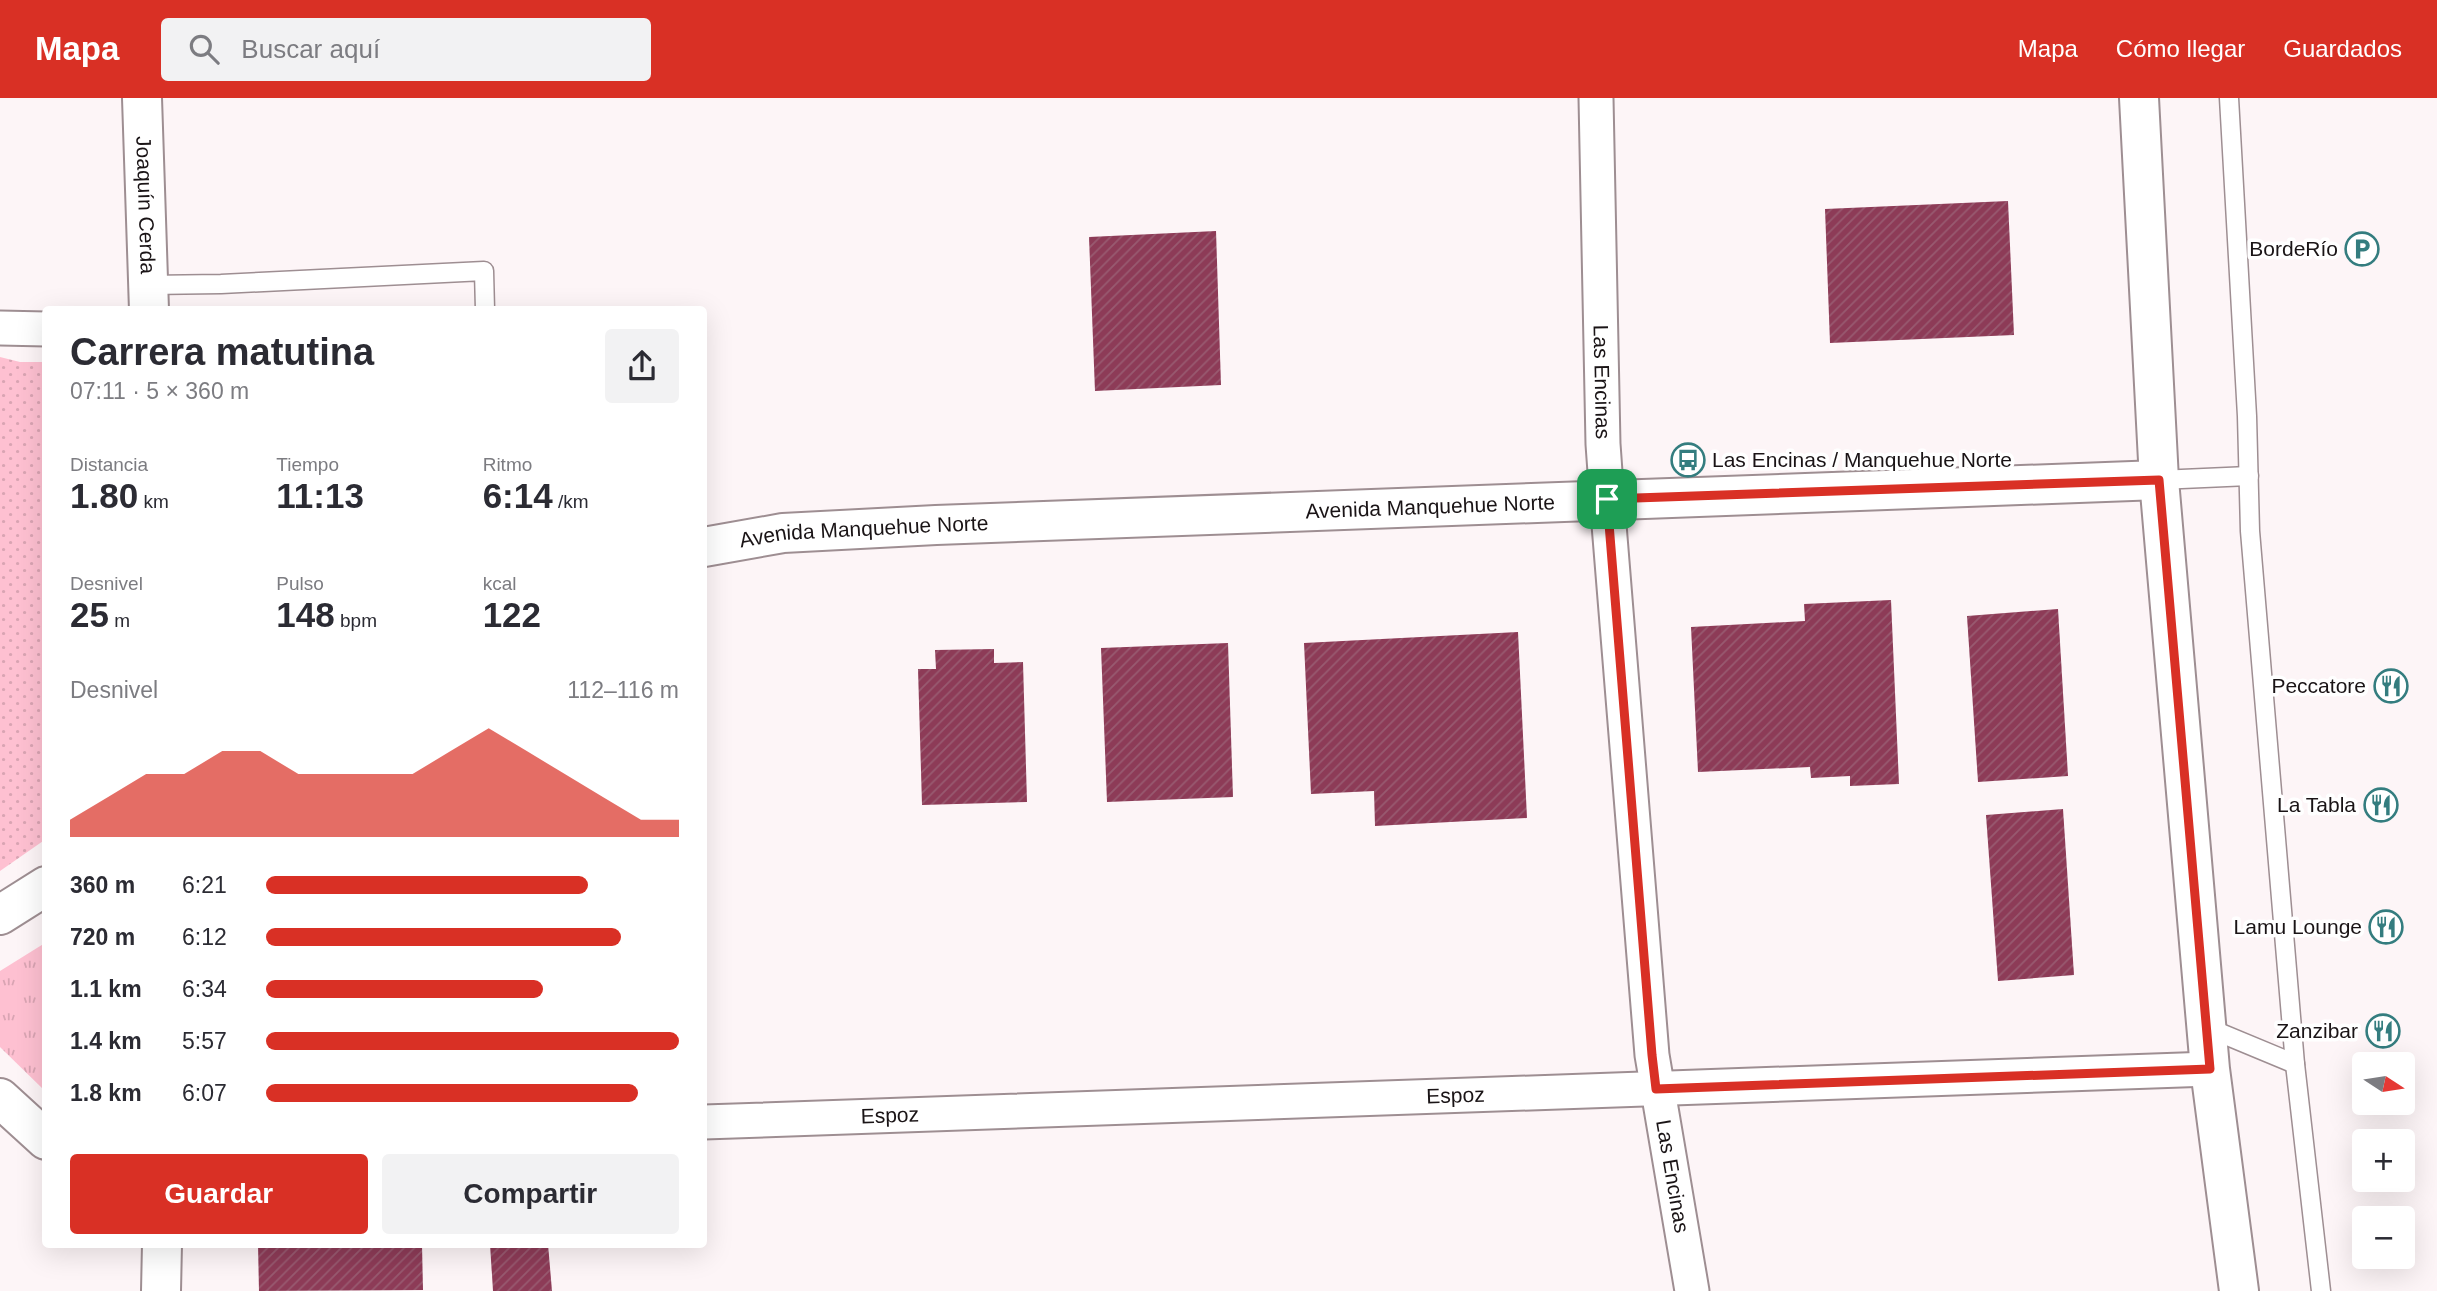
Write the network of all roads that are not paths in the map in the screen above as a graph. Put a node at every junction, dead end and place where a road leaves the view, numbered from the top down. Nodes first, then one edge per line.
1 (142, 98) edge
2 (1595, 98) edge
3 (2138, 98) edge
4 (2230, 98) edge
5 (149, 297) edge
6 (485, 306) edge
7 (0, 328) edge
8 (42, 329) edge
9 (2249, 477) junction
10 (2159, 480) junction
11 (1607, 499) junction
12 (707, 546) edge
13 (42, 889) edge
14 (0, 915) edge
15 (2206, 1027) junction
16 (2295, 1064) junction
17 (2210, 1069) junction
18 (1656, 1089) junction
19 (0, 1098) edge
20 (707, 1122) edge
21 (42, 1136) edge
22 (162, 1248) edge
23 (161, 1291) edge
24 (1692, 1291) edge
25 (2239, 1291) edge
26 (2321, 1291) edge

1 - 5 street, Joaquín Cerda
2 - 11 street, Las Encinas
3 - 10 street
4 - 9 lane
5 - 6 lane
7 - 8 street
9 - 10 lane
9 - 16 lane
10 - 11 street, Avenida Manquehue Norte
10 - 15 street
11 - 12 street, Avenida Manquehue Norte
11 - 18 street, Las Encinas
13 - 14 street
15 - 16 lane
15 - 17 street
16 - 26 lane
17 - 18 street, Espoz
17 - 25 street
18 - 20 street, Espoz
18 - 24 street, Las Encinas
19 - 21 street
22 - 23 street

